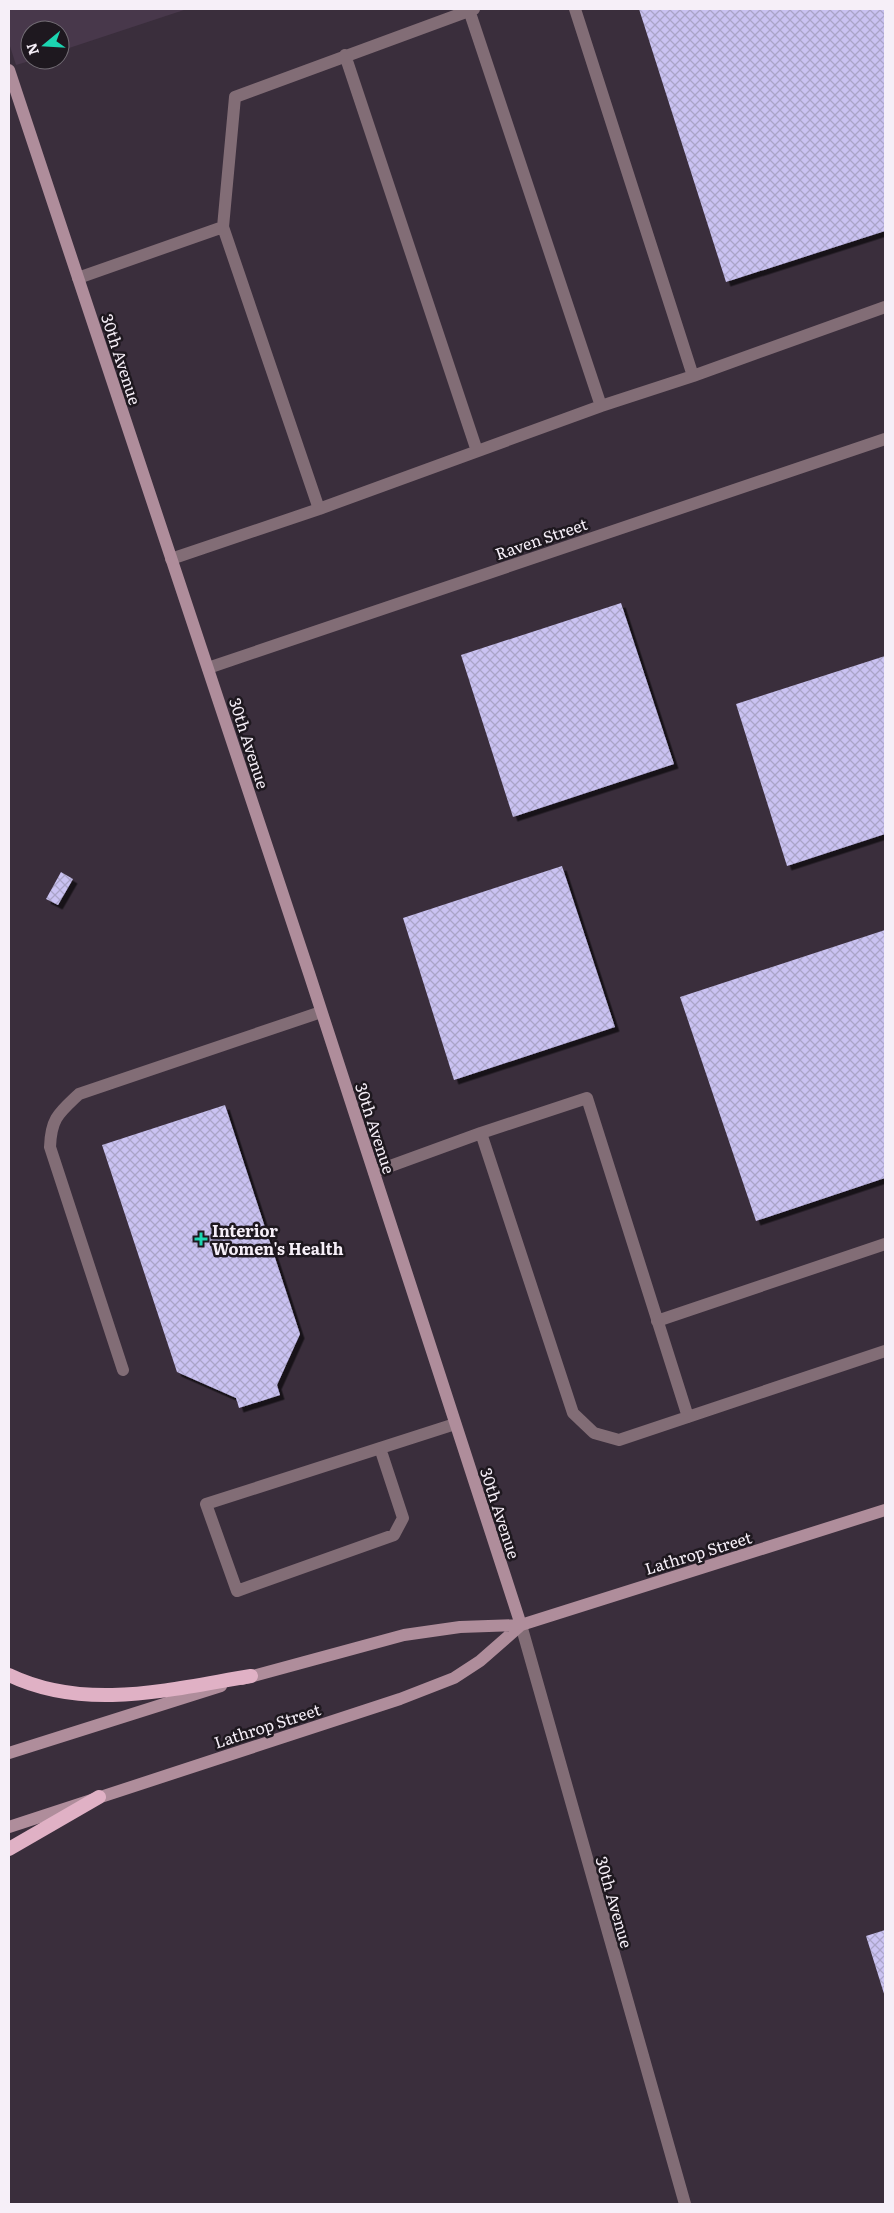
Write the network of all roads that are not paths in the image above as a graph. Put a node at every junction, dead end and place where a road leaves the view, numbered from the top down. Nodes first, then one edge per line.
1 (575, 9) edge
2 (471, 10) edge
3 (345, 55) junction
4 (9, 70) edge
5 (223, 227) junction
6 (78, 278) junction
7 (885, 307) edge
8 (693, 376) junction
9 (601, 406) junction
10 (885, 439) edge
11 (477, 451) junction
12 (319, 509) junction
13 (171, 559) junction
14 (208, 668) junction
15 (322, 1012) junction
16 (481, 1133) junction
17 (374, 1172) junction
18 (885, 1244) edge
19 (657, 1321) junction
20 (885, 1351) edge
21 (123, 1370) dead end
22 (688, 1417) junction
23 (455, 1424) junction
24 (380, 1448) junction
25 (885, 1510) edge
26 (521, 1625) junction
27 (9, 1675) edge
28 (251, 1676) junction
29 (9, 1753) edge
30 (99, 1797) junction
31 (9, 1826) edge
32 (9, 1849) edge
33 (685, 2204) edge

1 - 8 street
2 - 3 street
2 - 9 street
3 - 5 street
3 - 11 street
4 - 6 main road, 30th Avenue
5 - 6 street
5 - 12 street
6 - 13 main road, 30th Avenue
7 - 8 street
8 - 9 street
9 - 11 street
10 - 14 street, Raven Street
11 - 12 street
12 - 13 street
13 - 14 main road, 30th Avenue
14 - 15 main road, 30th Avenue
15 - 17 main road, 30th Avenue
15 - 21 street
16 - 17 street
16 - 19 street
16 - 22 street
17 - 23 main road, 30th Avenue
18 - 19 street
19 - 22 street
20 - 22 street
23 - 24 street
23 - 26 main road, 30th Avenue
24 - 24 street
25 - 26 main road, Lathrop Street
26 - 28 main road, Lathrop Street
26 - 30 main road, Lathrop Street
26 - 33 street, 30th Avenue
27 - 28 highway
28 - 29 main road, Lathrop Street
30 - 31 main road, Lathrop Street
30 - 32 highway

